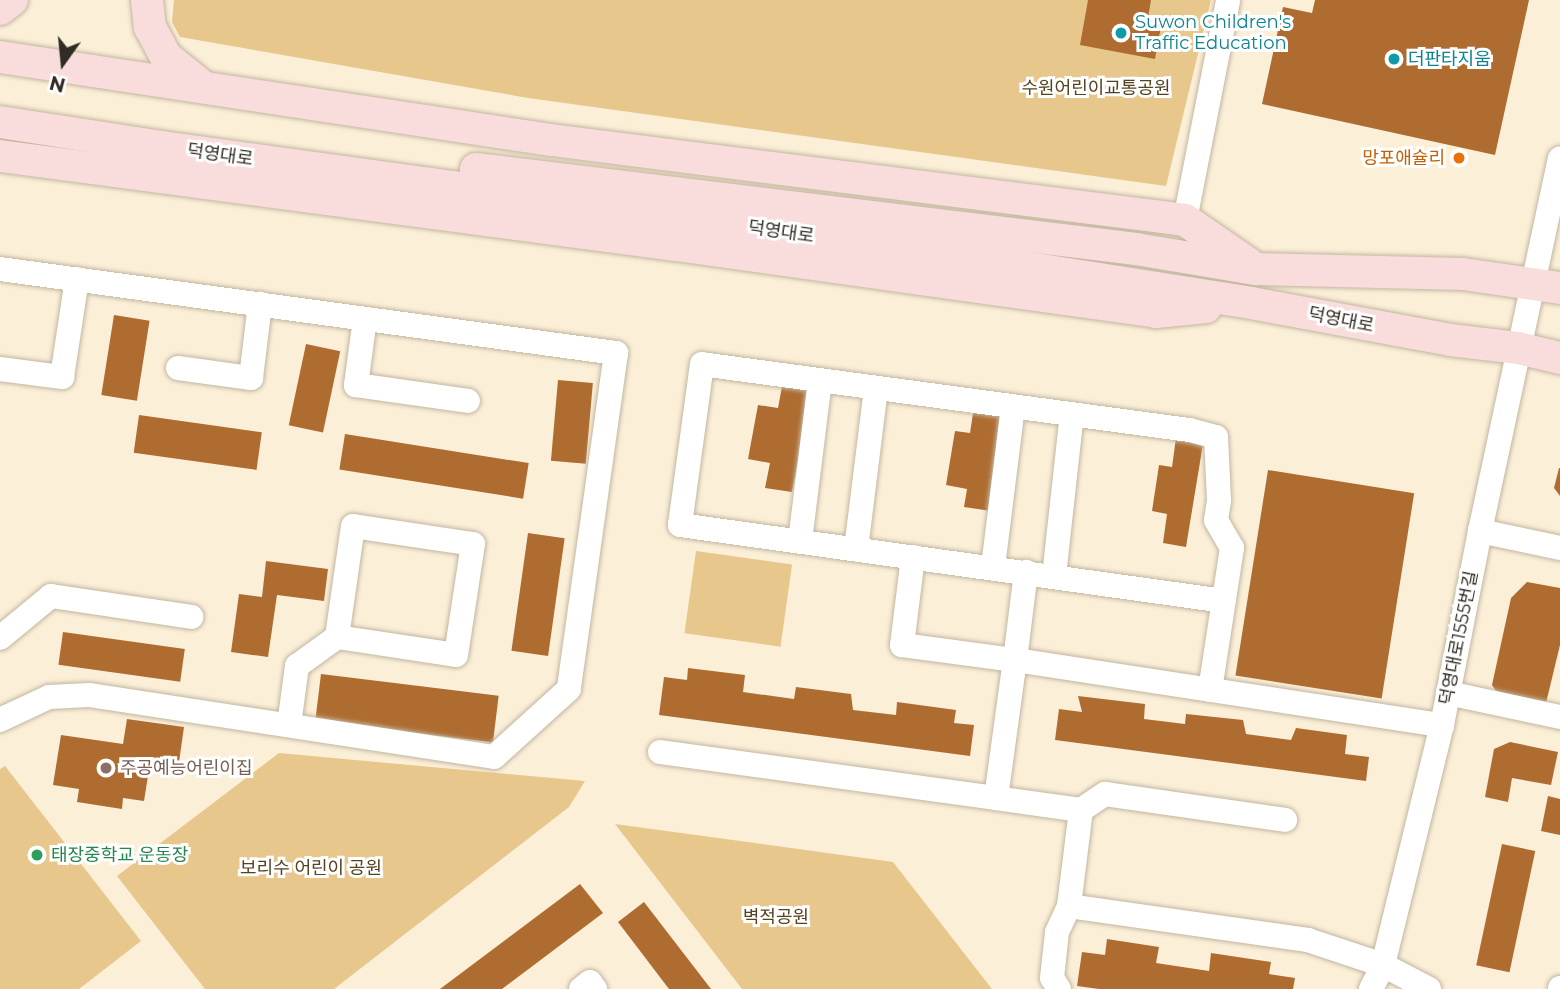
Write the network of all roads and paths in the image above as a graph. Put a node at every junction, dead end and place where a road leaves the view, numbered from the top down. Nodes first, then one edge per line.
1 (12, 0) edge
2 (147, 0) edge
3 (1228, 0) edge
4 (0, 9) edge
5 (0, 57) edge
6 (202, 86) junction
7 (0, 102) edge
8 (0, 122) edge
9 (0, 156) edge
10 (1560, 159) edge
11 (1185, 220) junction
12 (940, 240) junction
13 (1256, 268) junction
14 (0, 269) edge
15 (77, 279) junction
16 (1546, 285) edge
17 (1251, 303) junction
18 (260, 304) junction
19 (365, 319) junction
20 (1518, 348) junction
21 (1560, 358) edge
22 (178, 368) dead end
23 (0, 369) edge
24 (820, 381) junction
25 (876, 388) junction
26 (468, 401) dead end
27 (1013, 406) junction
28 (1072, 414) junction
29 (1480, 531) junction
30 (800, 541) junction
31 (1560, 548) edge
32 (856, 549) junction
33 (913, 557) junction
34 (993, 567) junction
35 (1027, 572) junction
36 (1054, 576) junction
37 (1224, 601) junction
38 (191, 617) dead end
39 (337, 637) junction
40 (0, 638) edge
41 (1015, 660) junction
42 (1210, 690) junction
43 (1448, 694) junction
44 (1, 716) edge
45 (1560, 717) edge
46 (289, 725) junction
47 (1442, 725) junction
48 (660, 752) dead end
49 (996, 798) junction
50 (1081, 810) junction
51 (1285, 820) dead end
52 (1069, 906) junction
53 (1384, 965) junction
54 (581, 989) edge
55 (595, 989) edge
56 (1059, 989) edge
57 (1371, 989) edge
58 (1429, 989) edge

1 - 4 main road
2 - 6 main road
3 - 11 street
5 - 6 main road
6 - 11 main road
7 - 12 main road, 덕영대로
8 - 12 main road, 덕영대로
9 - 17 main road
10 - 16 street, 덕영대로1555번길
11 - 13 main road
12 - 13 main road, 덕영대로
12 - 17 main road, 덕영대로
13 - 16 main road, 덕영대로
14 - 15 street
15 - 18 street
15 - 23 street
16 - 20 street, 덕영대로1555번길
17 - 20 main road, 덕영대로
18 - 19 street
18 - 22 street
19 - 26 street
19 - 46 street
20 - 21 main road, 덕영대로
20 - 29 street, 덕영대로1555번길
24 - 25 street
24 - 30 street
24 - 30 street
25 - 27 street
25 - 32 street
27 - 28 street
27 - 34 street
28 - 36 street
28 - 37 street
29 - 31 street
29 - 43 street, 덕영대로1555번길
30 - 32 street
32 - 33 street
33 - 34 street
33 - 41 street
34 - 35 street
35 - 36 street
35 - 41 street
36 - 37 street
37 - 42 street
38 - 40 street
39 - 39 street
39 - 46 street
41 - 42 street
41 - 49 street
42 - 47 street
43 - 45 street
43 - 47 street, 덕영대로1555번길
44 - 46 street
47 - 53 street, 덕영대로1555번길
48 - 49 street
49 - 50 street
50 - 51 street
50 - 52 street
52 - 53 street
52 - 56 street
53 - 57 street, 덕영대로1555번길
53 - 58 street
54 - 55 street

